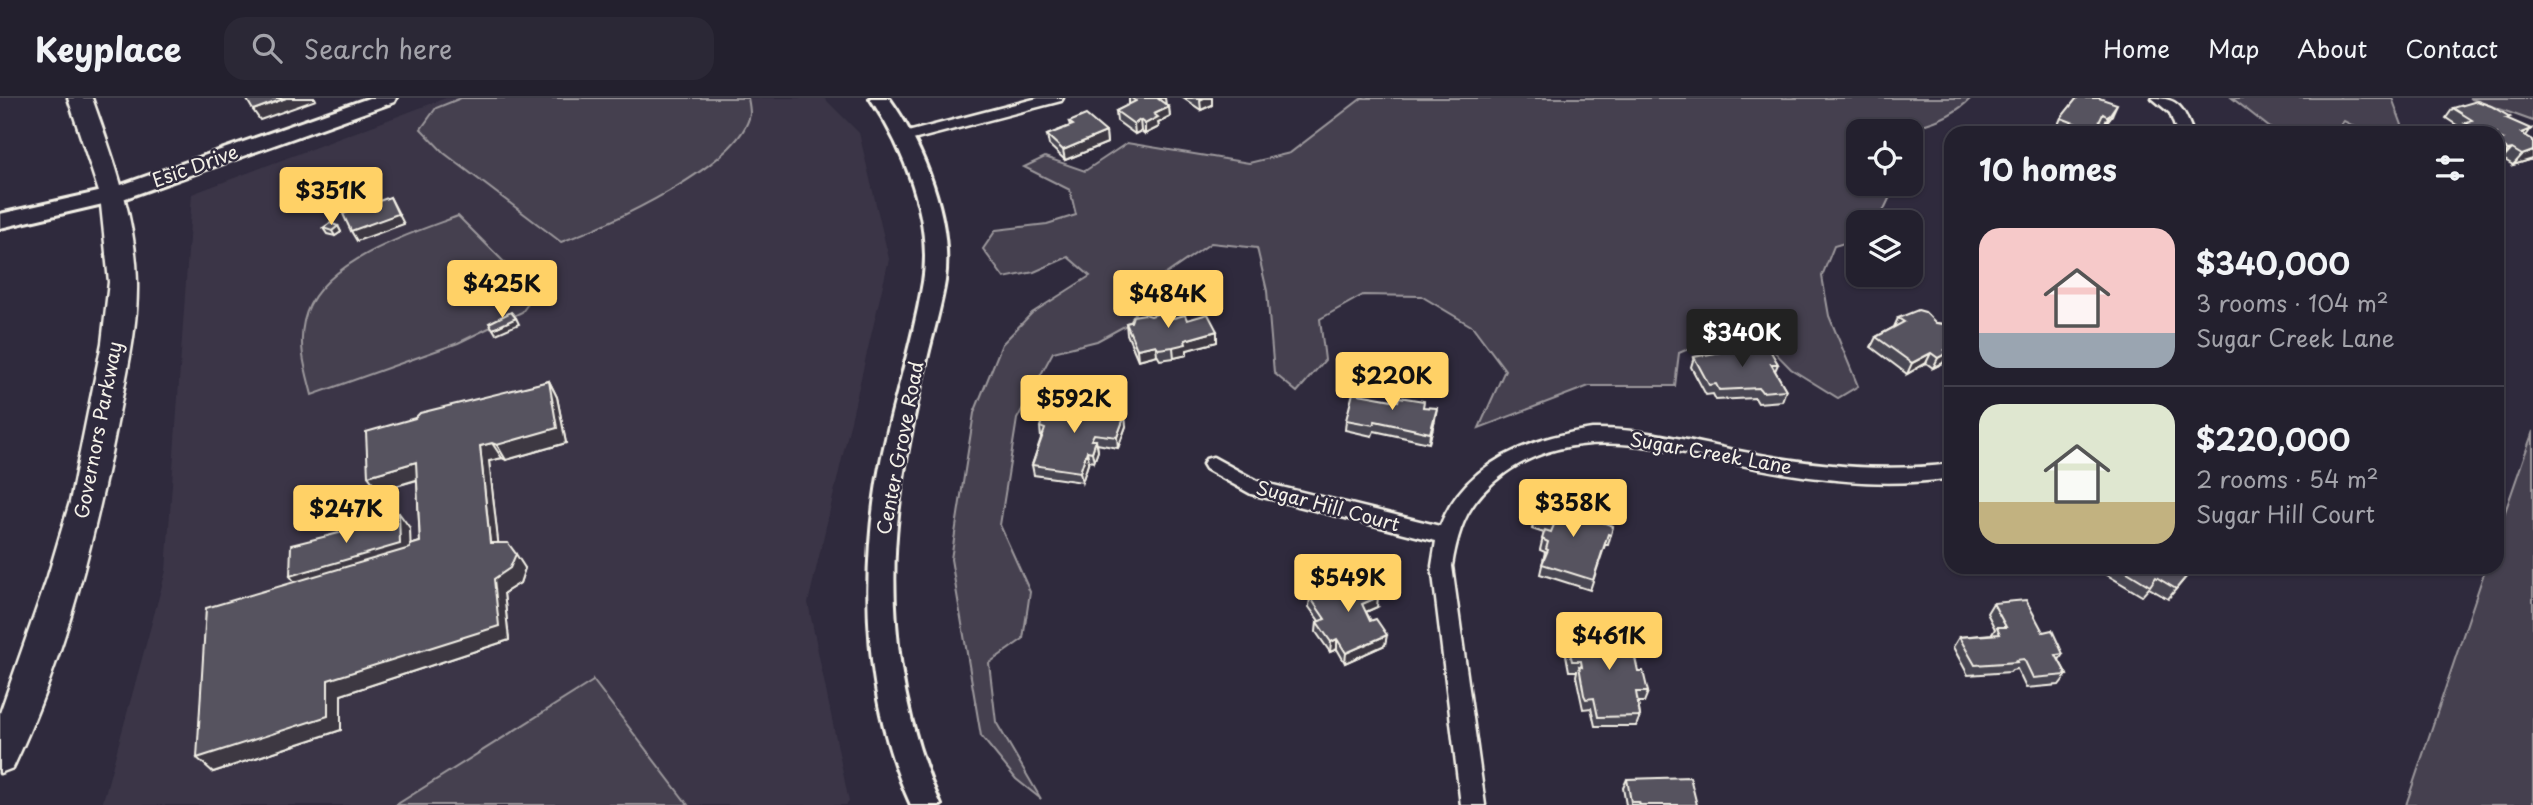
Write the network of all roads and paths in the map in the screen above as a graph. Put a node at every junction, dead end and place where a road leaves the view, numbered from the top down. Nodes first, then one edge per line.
1 (80, 98) edge
2 (387, 98) edge
3 (880, 98) edge
4 (1056, 98) edge
5 (2159, 98) edge
6 (2182, 126) edge
7 (905, 137) junction
8 (113, 195) junction
9 (0, 221) edge
10 (1213, 464) dead end
11 (1944, 472) edge
12 (1447, 536) junction
13 (0, 756) edge
14 (926, 805) edge
15 (1473, 805) edge

1 - 8 main road, Governors Parkway
2 - 8 street, Esic Drive
3 - 7 street, Center Grove Road
4 - 7 street
5 - 6 street
7 - 14 street, Center Grove Road
8 - 9 street, Esic Drive
8 - 13 main road, Governors Parkway
10 - 12 street, Sugar Hill Court
11 - 12 street, Sugar Creek Lane
12 - 15 street, Sugar Creek Lane

